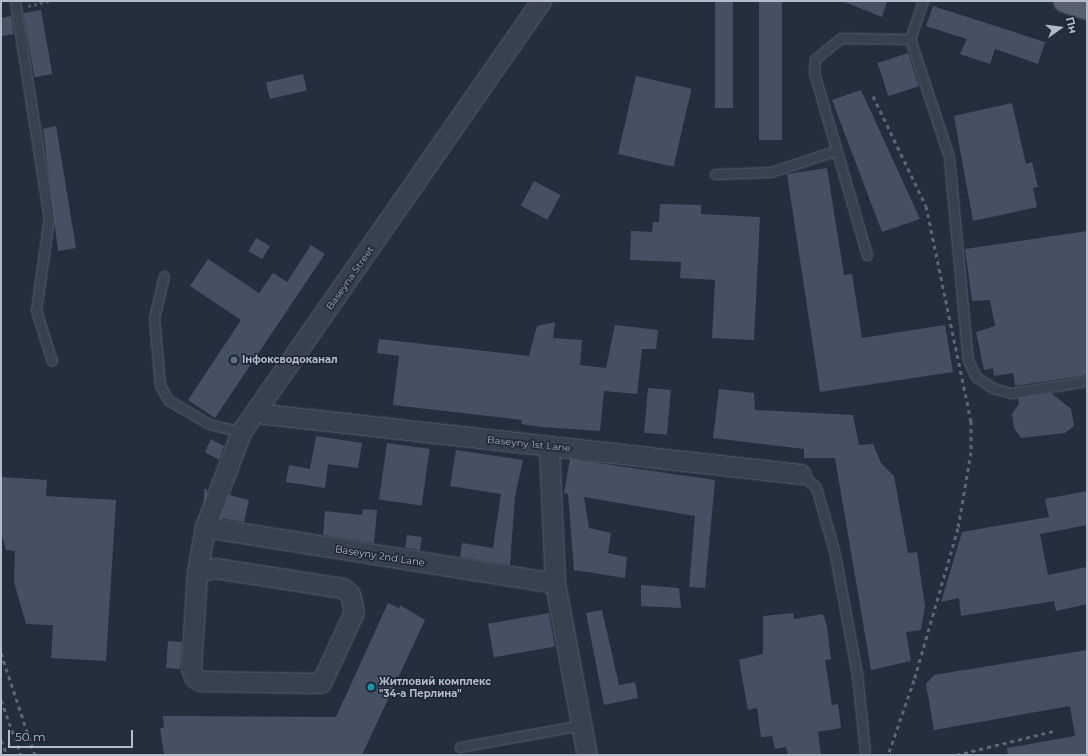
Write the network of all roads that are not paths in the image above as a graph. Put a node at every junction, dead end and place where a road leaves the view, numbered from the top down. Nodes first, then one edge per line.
1 (15, 1) edge
2 (541, 1) edge
3 (923, 1) edge
4 (1065, 1) edge
5 (1087, 8) edge
6 (910, 39) junction
7 (834, 151) junction
8 (715, 174) dead end
9 (867, 255) dead end
10 (164, 276) dead end
11 (52, 361) dead end
12 (1087, 381) edge
13 (256, 413) junction
14 (241, 432) junction
15 (549, 446) junction
16 (801, 474) joint
17 (205, 527) junction
18 (197, 572) junction
19 (555, 583) junction
20 (581, 725) junction
21 (460, 747) dead end
22 (865, 751) dead end
23 (587, 755) edge

1 - 11 lane
2 - 13 street, Baseyna Street
3 - 6 lane
4 - 5 main road
6 - 7 lane
6 - 12 lane
7 - 8 lane
7 - 9 lane
10 - 14 lane
13 - 14 street, Baseyna Street
13 - 15 street, Baseyny 1st Lane
14 - 17 street, Baseyna Street
15 - 16 street, Baseyny 1st Lane
15 - 19 street
16 - 22 lane
17 - 18 street, Baseyna Street
17 - 19 street, Baseyny 2nd Lane
18 - 18 street, Baseyna Street
19 - 20 street
20 - 21 lane
20 - 23 street

